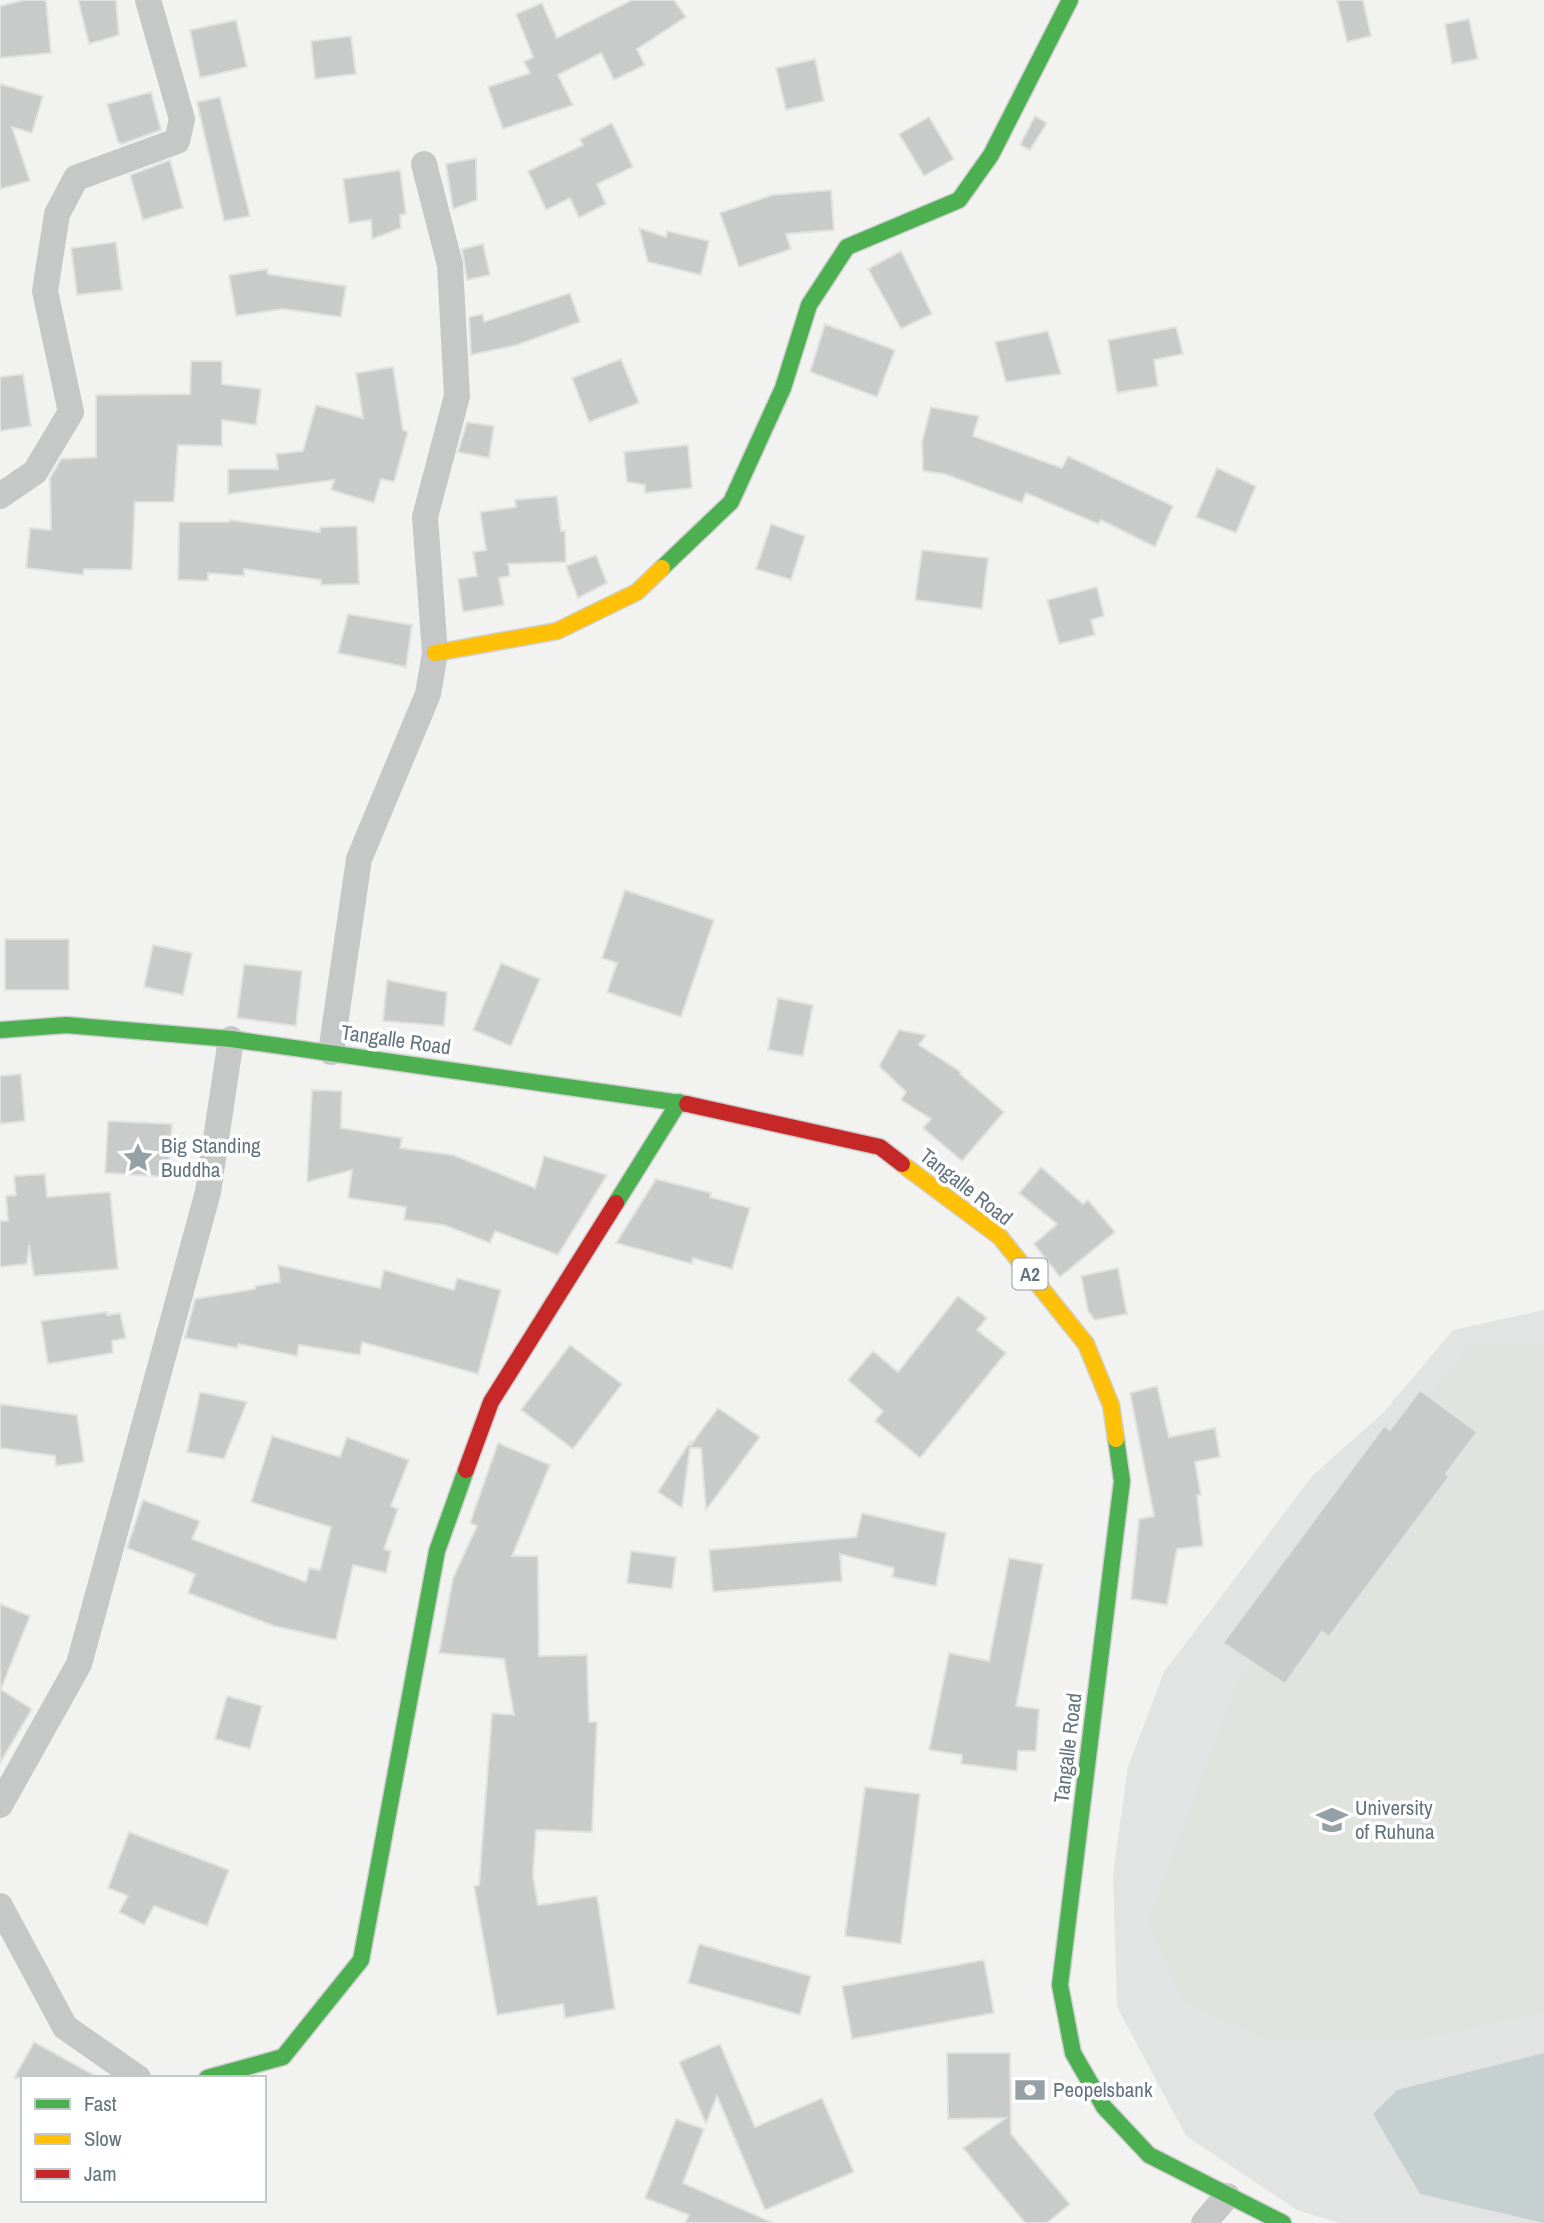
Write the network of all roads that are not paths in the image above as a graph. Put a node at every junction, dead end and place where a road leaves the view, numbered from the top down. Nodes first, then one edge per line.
1 (148, 0) edge
2 (1070, 0) edge
3 (424, 164) dead end
4 (0, 496) edge
5 (435, 653) junction
6 (0, 1030) edge
7 (231, 1039) junction
8 (331, 1052) junction
9 (679, 1102) junction
10 (0, 1805) edge
11 (0, 1906) edge
12 (135, 2076) edge
13 (214, 2076) edge
14 (1227, 2196) junction
15 (1204, 2223) edge
16 (1283, 2223) edge

1 - 4 street
2 - 5 main road
3 - 5 street
5 - 8 street
6 - 7 main road, Tangalle Road / A2
7 - 8 main road, Tangalle Road / A2
7 - 10 street
8 - 9 main road, Tangalle Road / A2
9 - 13 main road
9 - 14 main road, Tangalle Road / A2
11 - 12 street
14 - 15 street
14 - 16 main road, Tangalle Road / A2

